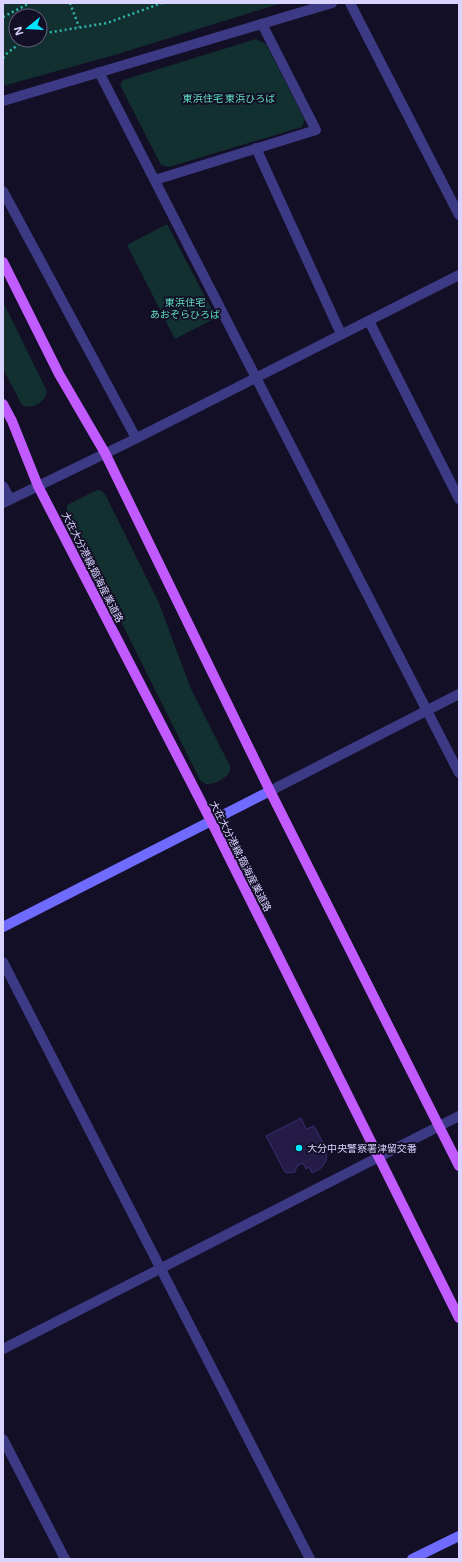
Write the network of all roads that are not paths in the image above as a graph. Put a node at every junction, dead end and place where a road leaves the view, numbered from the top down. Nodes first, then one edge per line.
1 (332, 3) edge
2 (350, 3) edge
3 (262, 24) junction
4 (99, 72) junction
5 (3, 101) edge
6 (256, 148) junction
7 (154, 180) junction
8 (3, 191) edge
9 (459, 215) edge
10 (3, 262) edge
11 (459, 275) edge
12 (369, 321) junction
13 (342, 334) junction
14 (256, 378) junction
15 (3, 404) edge
16 (136, 438) junction
17 (105, 453) junction
18 (3, 486) edge
19 (38, 486) junction
20 (459, 499) edge
21 (6, 501) edge
22 (459, 694) edge
23 (427, 710) junction
24 (459, 773) edge
25 (270, 791) junction
26 (211, 821) junction
27 (3, 927) edge
28 (3, 962) edge
29 (459, 1116) edge
30 (439, 1126) junction
31 (379, 1157) junction
32 (459, 1166) edge
33 (160, 1268) junction
34 (459, 1318) edge
35 (3, 1349) edge
36 (3, 1439) edge
37 (459, 1536) edge
38 (65, 1559) edge
39 (310, 1559) edge
40 (412, 1559) edge

1 - 3 street
2 - 9 street
3 - 4 street
3 - 6 street
4 - 5 street
4 - 7 street
6 - 7 street
6 - 13 street
7 - 14 street
8 - 16 street
10 - 17 main road
11 - 12 street
12 - 13 street
12 - 20 street
13 - 14 street
14 - 16 street
14 - 23 street
15 - 19 main road, 大在大分港線;臨海産業道路
16 - 17 street
17 - 19 street
17 - 25 main road
18 - 21 street
19 - 21 street
19 - 26 main road, 大在大分港線;臨海産業道路
22 - 23 street
23 - 24 street
23 - 25 street
25 - 26 street
25 - 30 main road
26 - 27 street
26 - 31 main road, 大在大分港線;臨海産業道路
28 - 33 street
29 - 30 street
30 - 31 street
30 - 32 main road
31 - 33 street
31 - 34 main road, 大在大分港線;臨海産業道路
33 - 35 street
33 - 39 street
36 - 38 street
37 - 40 street

